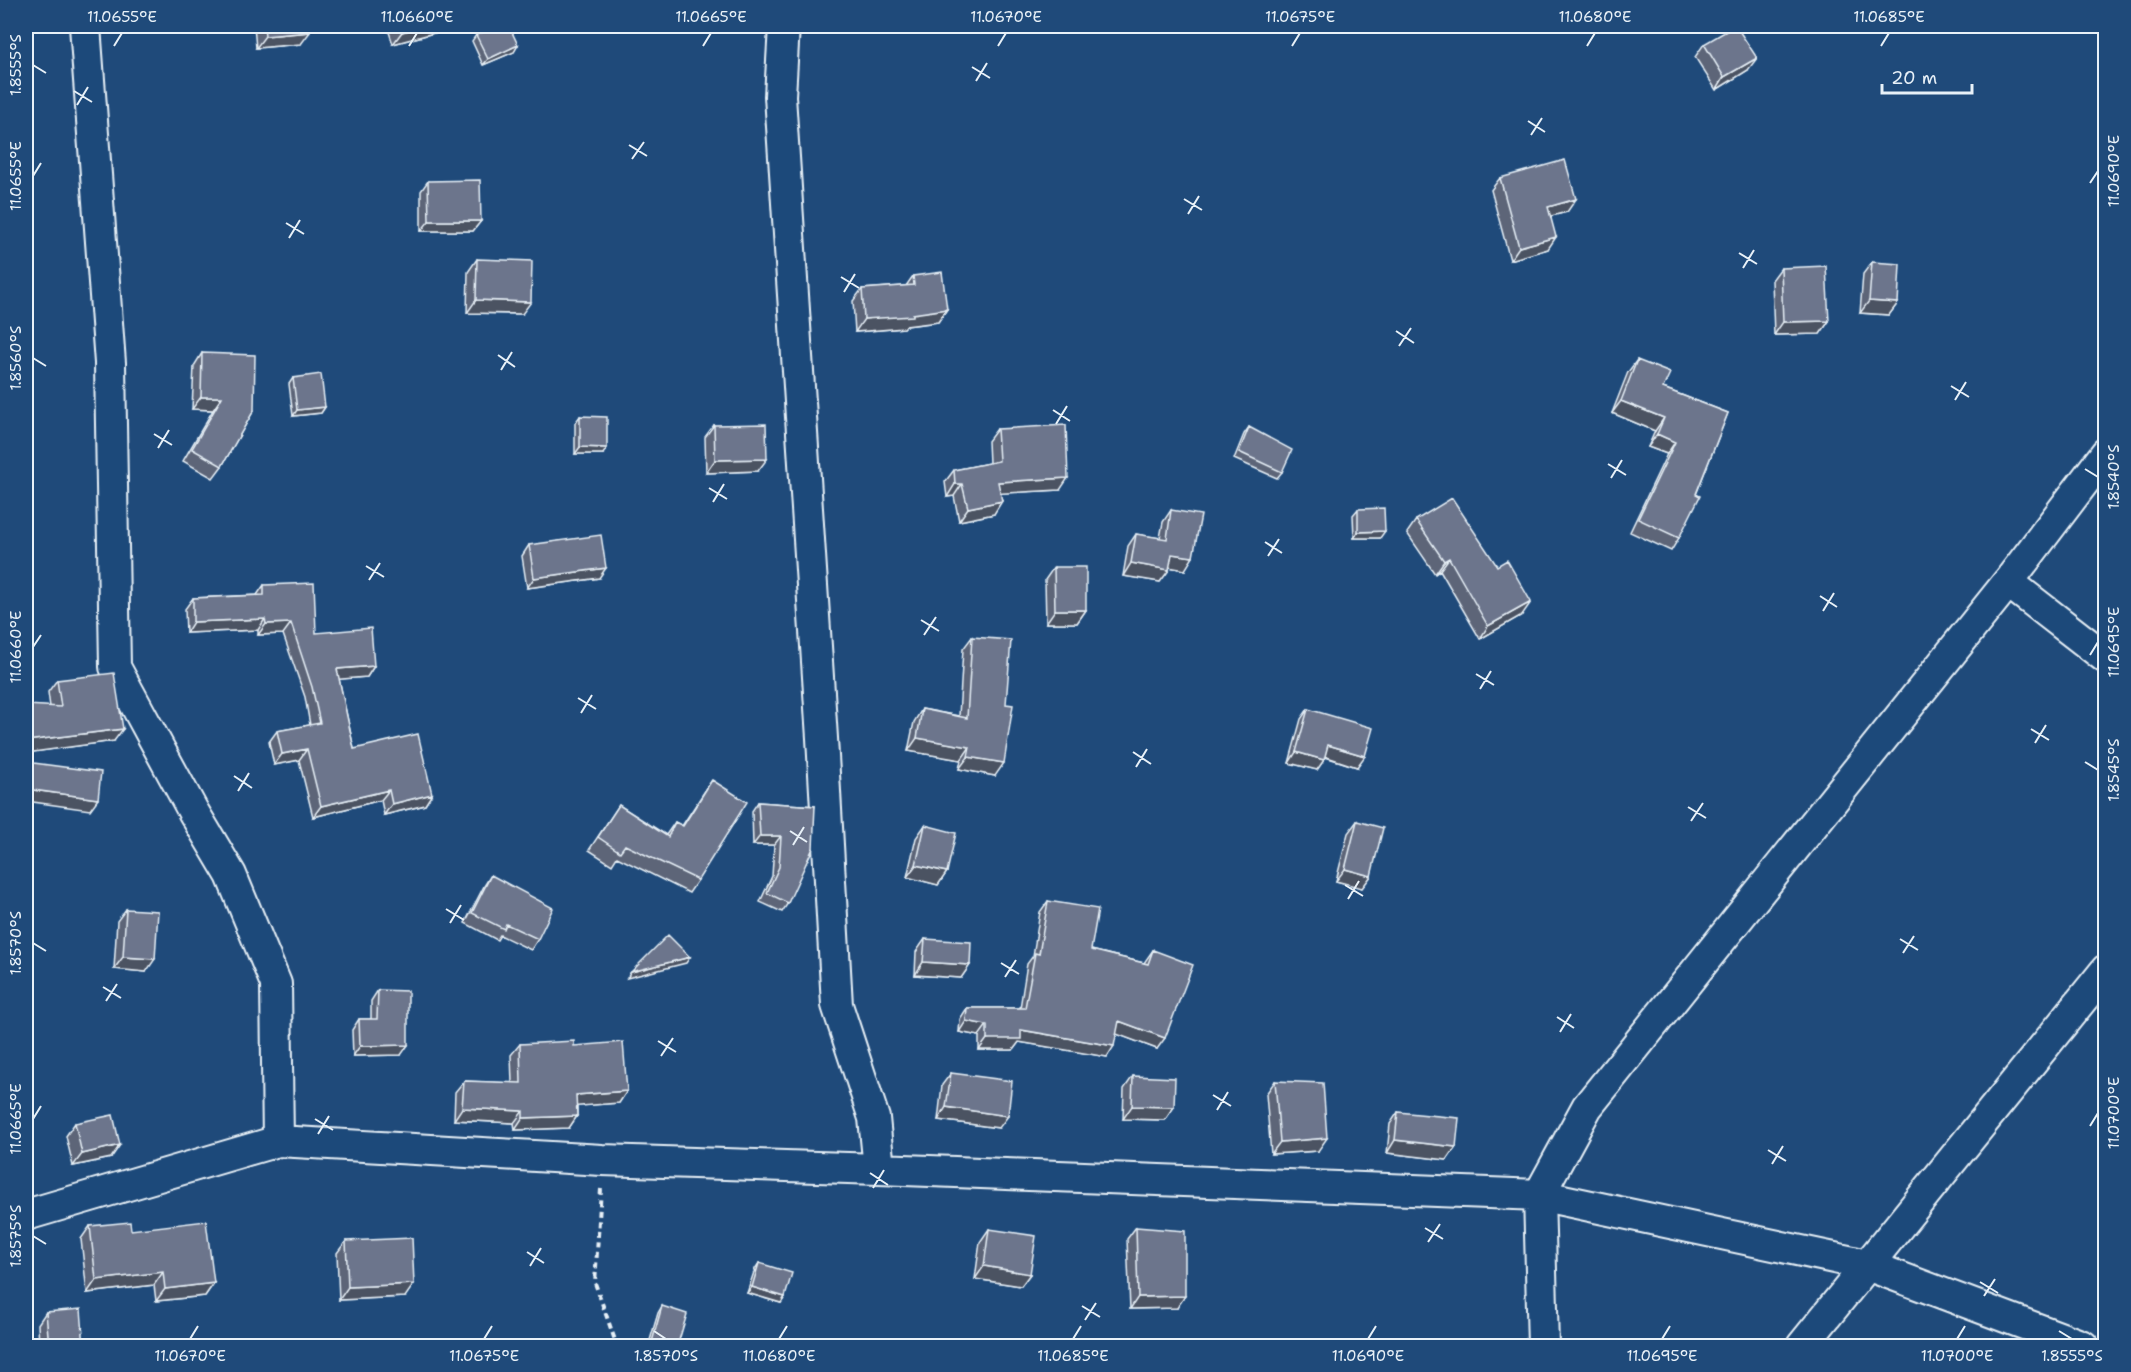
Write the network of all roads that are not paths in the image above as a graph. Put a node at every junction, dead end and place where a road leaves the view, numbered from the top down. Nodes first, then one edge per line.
1 (85, 26) edge
2 (784, 26) edge
3 (2106, 453) edge
4 (2008, 582) junction
5 (2106, 658) edge
6 (2106, 970) edge
7 (278, 1141) junction
8 (879, 1168) junction
9 (1539, 1195) junction
10 (26, 1215) edge
11 (1867, 1265) junction
12 (1543, 1347) edge
13 (1802, 1347) edge
14 (2083, 1347) edge

1 - 7 street
2 - 8 street
3 - 4 street
4 - 5 street
4 - 9 street
6 - 11 street
7 - 8 street
7 - 10 street
8 - 9 street
9 - 11 street
9 - 12 street
11 - 13 street
11 - 14 street

